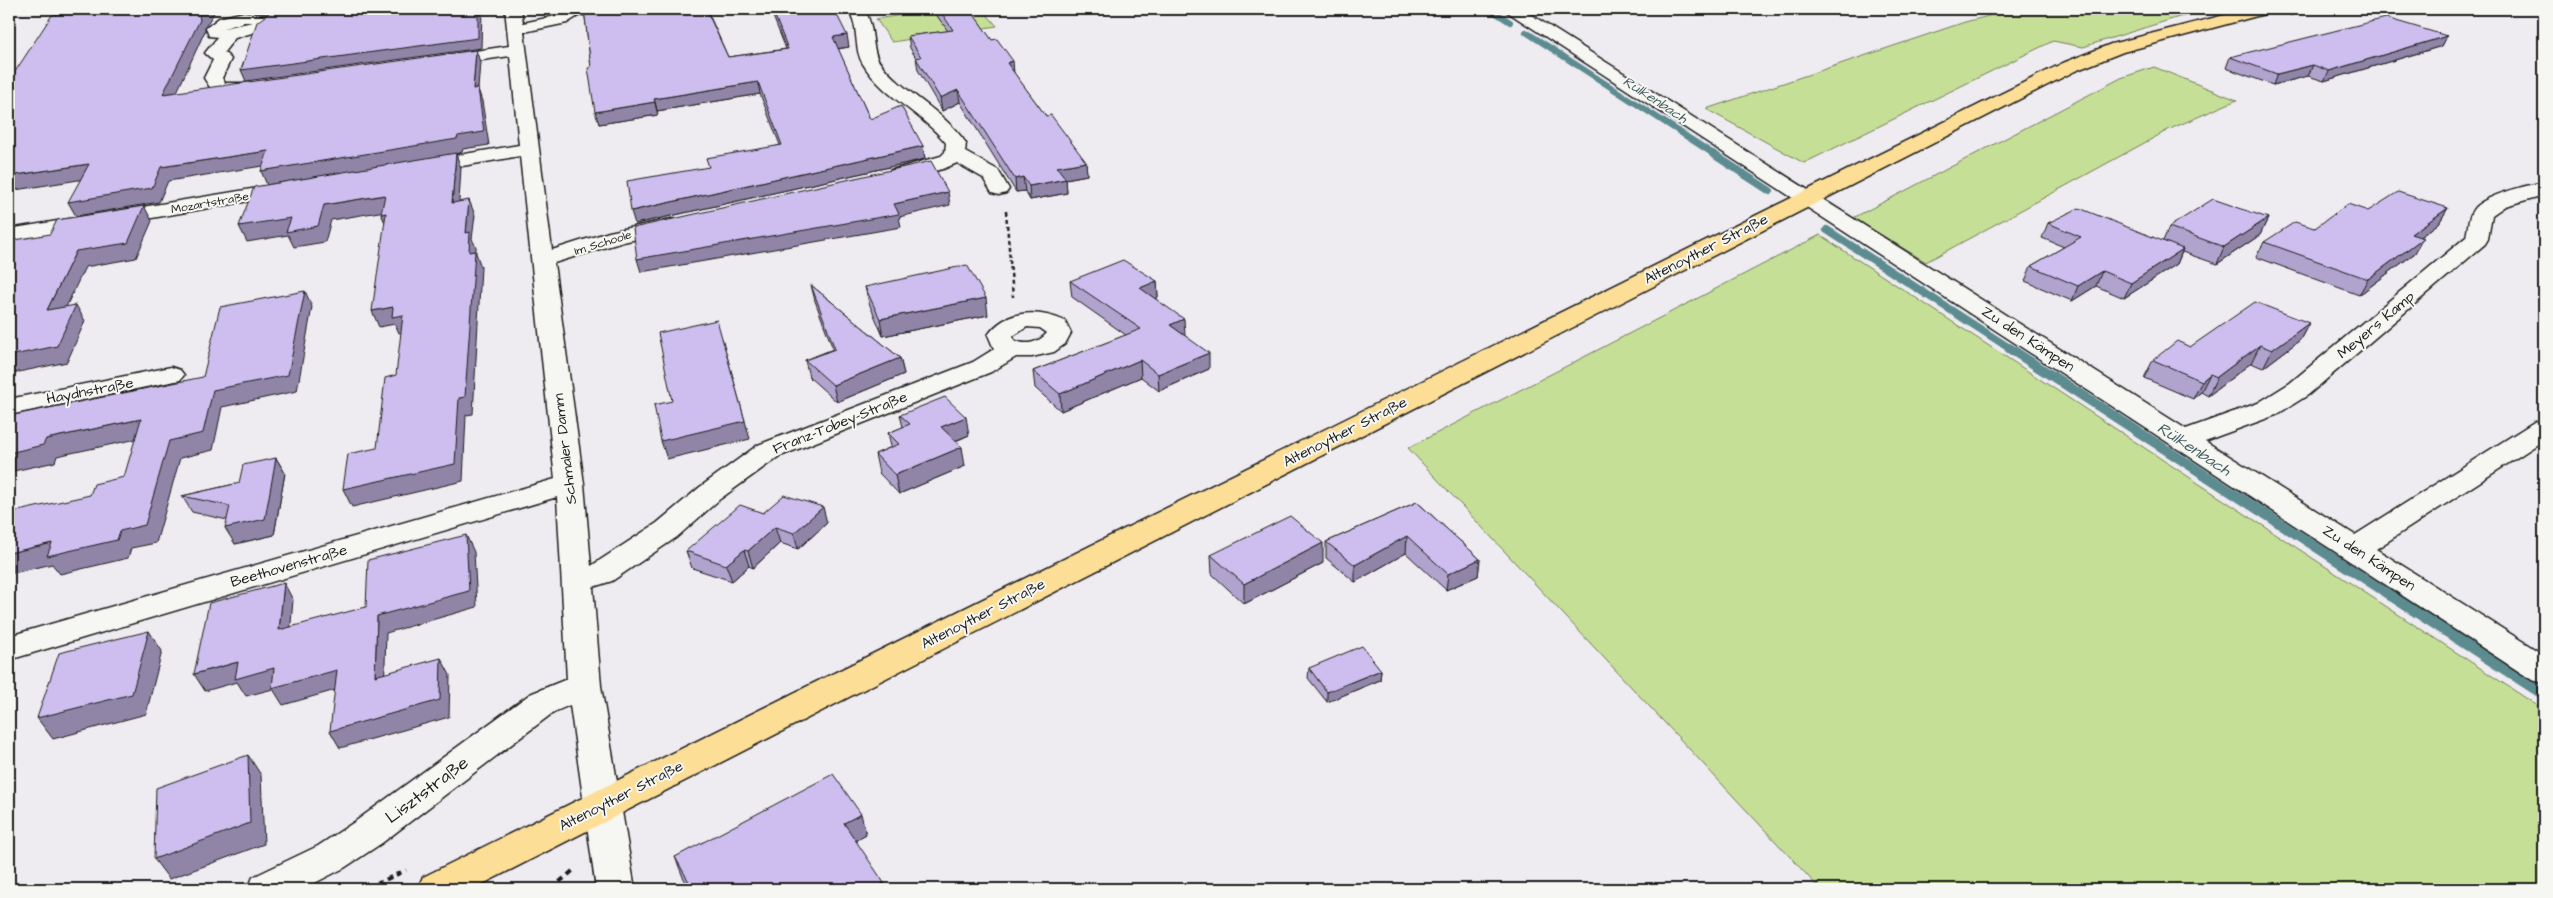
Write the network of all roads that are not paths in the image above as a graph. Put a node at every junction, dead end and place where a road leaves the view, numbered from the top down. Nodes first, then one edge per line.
1 (587, 9) edge
2 (856, 9) edge
3 (1511, 9) edge
4 (2266, 9) edge
5 (242, 13) edge
6 (515, 30) edge
7 (229, 34) junction
8 (420, 64) edge
9 (276, 84) edge
10 (529, 149) junction
11 (955, 154) junction
12 (401, 170) edge
13 (878, 178) edge
14 (303, 187) edge
15 (2544, 188) edge
16 (998, 189) road end
17 (1808, 198) junction
18 (694, 220) edge
19 (9, 236) edge
20 (542, 260) junction
21 (1011, 337) road end
22 (171, 375) dead end
23 (9, 407) edge
24 (2544, 428) edge
25 (2184, 440) junction
26 (570, 484) junction
27 (2355, 549) junction
28 (578, 581) junction
29 (9, 648) edge
30 (2544, 671) edge
31 (584, 686) junction
32 (603, 805) junction
33 (267, 889) edge
34 (437, 889) edge
35 (616, 889) edge

1 - 6 street
2 - 11 street
3 - 17 street, Zu den Kämpen
4 - 17 main road, Altenoyther Straße
5 - 7 street
5 - 7 street
6 - 8 street
6 - 10 street, Schmaler Damm
7 - 9 street
10 - 12 street
10 - 20 street, Schmaler Damm
11 - 13 street
11 - 16 street
14 - 19 street, Mozartstraße
15 - 25 street, Meyers Kamp
17 - 25 street, Zu den Kämpen
17 - 32 main road, Altenoyther Straße
18 - 20 street, Im Schoole
20 - 26 street, Schmaler Damm
21 - 28 street, Franz-Tobey-Straße
22 - 23 street, Haydnstraße
24 - 27 street
25 - 27 street, Zu den Kämpen
26 - 28 street, Schmaler Damm
26 - 29 street, Beethovenstraße
27 - 30 street, Zu den Kämpen
28 - 31 street, Schmaler Damm
31 - 32 street, Schmaler Damm
31 - 33 street, Lisztstraße
32 - 34 main road, Altenoyther Straße
32 - 35 street, Schmaler Damm

